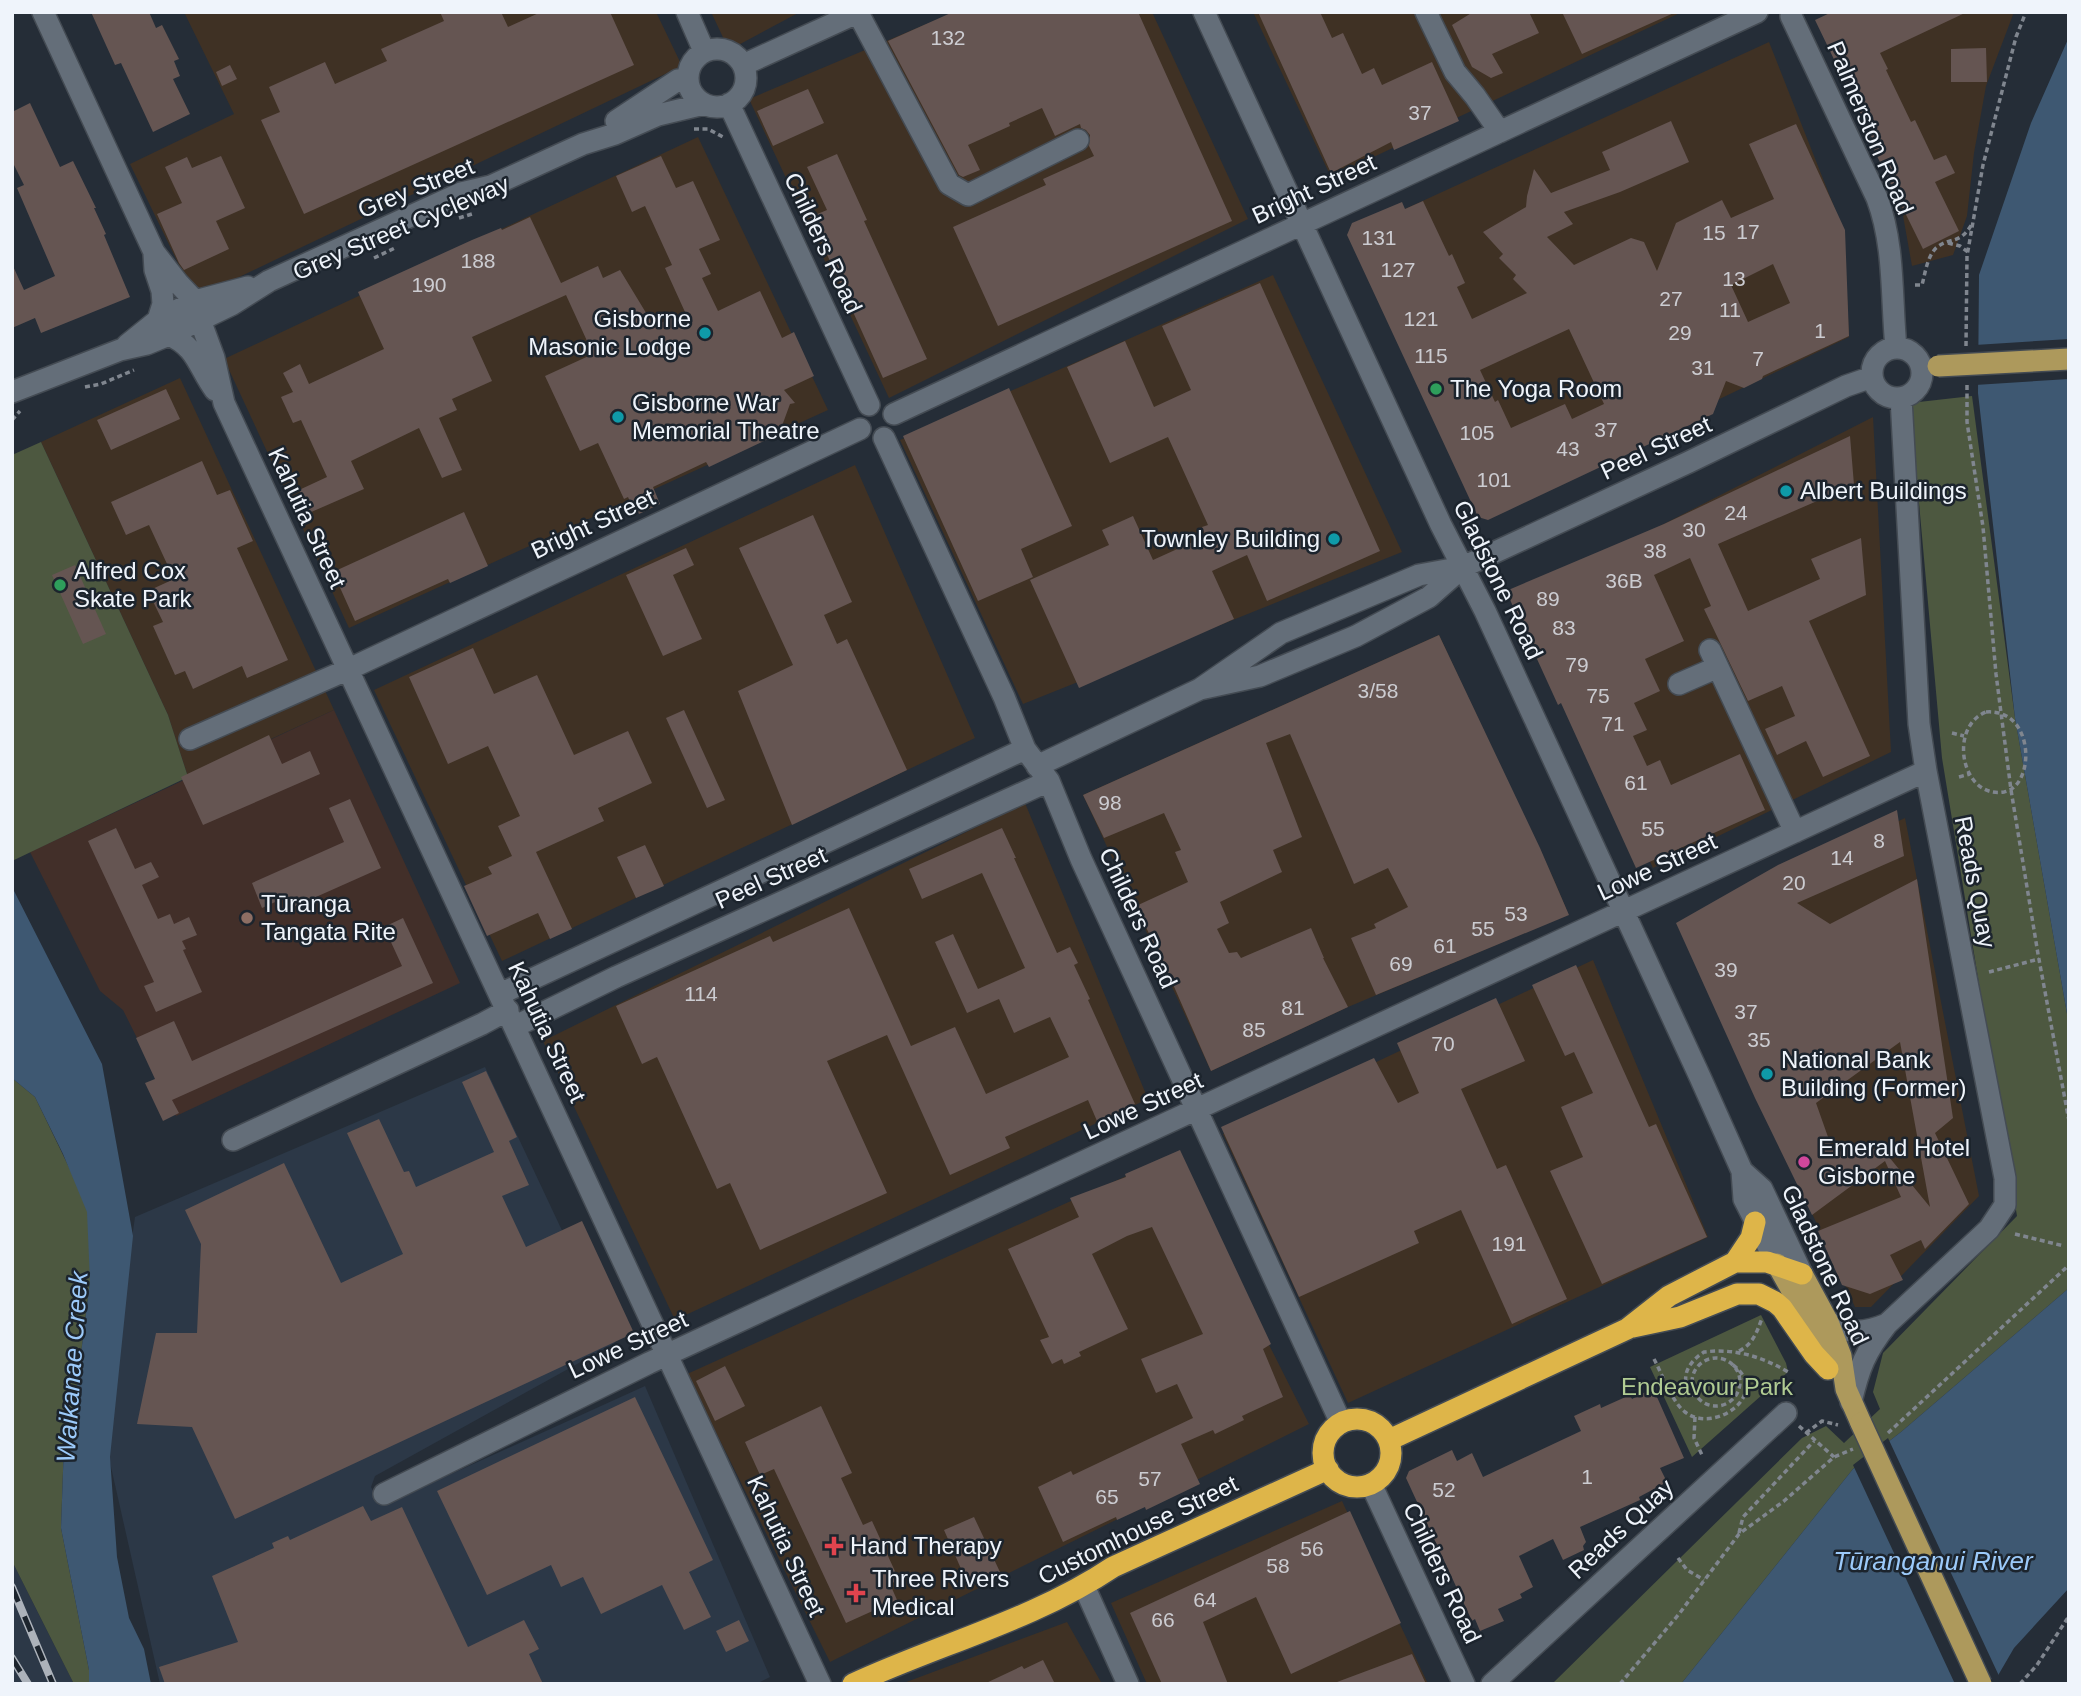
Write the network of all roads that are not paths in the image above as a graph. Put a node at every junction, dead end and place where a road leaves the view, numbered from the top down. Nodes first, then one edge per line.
1 (43, 12) edge
2 (687, 12) edge
3 (1204, 12) edge
4 (1426, 12) edge
5 (1757, 12) edge
6 (859, 13) edge
7 (1787, 14) edge
8 (704, 51) junction
9 (743, 65) junction
10 (688, 79) junction
11 (704, 104) junction
12 (729, 104) junction
13 (1500, 132) junction
14 (1078, 140) dead end
15 (583, 144) junction
16 (1302, 223) junction
17 (154, 252) junction
18 (197, 310) junction
19 (164, 327) junction
20 (1896, 348) junction
21 (2069, 359) edge
22 (1930, 367) junction
23 (1872, 377) junction
24 (12, 393) edge
25 (1901, 398) junction
26 (224, 402) junction
27 (869, 405) junction
28 (894, 414) junction
29 (860, 429) junction
30 (884, 438) junction
31 (1463, 567) junction
32 (349, 668) junction
33 (1679, 684) dead end
34 (1200, 689) junction
35 (190, 739) dead end
36 (1037, 766) junction
37 (1926, 771) junction
38 (1796, 832) junction
39 (1623, 912) junction
40 (508, 1010) junction
41 (1196, 1110) junction
42 (233, 1140) dead end
43 (1742, 1171) junction
44 (1755, 1222) junction
45 (1735, 1262) junction
46 (1777, 1264) junction
47 (1802, 1273) junction
48 (1828, 1322) junction
49 (1887, 1324) junction
50 (1627, 1329) junction
51 (668, 1354) junction
52 (1828, 1369) junction
53 (1849, 1396) junction
54 (1786, 1413) dead end
55 (1341, 1423) junction
56 (1389, 1440) junction
57 (1328, 1469) junction
58 (1371, 1484) junction
59 (384, 1494) dead end
60 (1084, 1586) junction
61 (820, 1684) edge
62 (853, 1684) edge
63 (1128, 1684) edge
64 (1464, 1684) edge
65 (1492, 1684) edge
66 (1981, 1684) edge

1 - 17 street, Kahutia Street
2 - 8 street
3 - 16 street, Gladstone Road
4 - 13 street
5 - 13 street, Bright Street
6 - 9 street
6 - 14 street
7 - 20 street, Palmerston Road
8 - 9 street
8 - 10 street
9 - 12 street
10 - 11 street
10 - 15 street, Grey Street
11 - 12 street
11 - 15 street, Grey Street
12 - 27 street, Childers Road
13 - 16 street, Bright Street
15 - 18 street, Grey Street
16 - 28 street, Bright Street
16 - 31 street, Gladstone Road
17 - 18 street, Kahutia Street
17 - 19 street, Kahutia Street
18 - 19 street, Grey Street
18 - 26 street, Kahutia Street
19 - 24 street, Grey Street
19 - 26 street, Kahutia Street
20 - 22 street
20 - 23 street
21 - 22 main road, bridge
22 - 25 street
23 - 25 street
23 - 31 street, Peel Street
25 - 37 street, Reads Quay
26 - 32 street, Kahutia Street
27 - 28 street
27 - 29 street
28 - 30 street
29 - 30 street
29 - 32 street, Bright Street
30 - 36 street, Childers Road
31 - 34 street, Peel Street
31 - 34 street, Peel Street
31 - 39 street, Gladstone Road
32 - 35 street, Bright Street
32 - 40 street, Kahutia Street
33 - 38 street
34 - 36 street, Peel Street
36 - 40 street, Peel Street
36 - 40 street, Peel Street
36 - 41 street, Childers Road
37 - 38 street, Lowe Street
37 - 49 street, Reads Quay
38 - 39 street, Lowe Street
39 - 41 street, Lowe Street
39 - 43 street, Gladstone Road
40 - 42 street, Peel Street
40 - 51 street, Kahutia Street
41 - 51 street, Lowe Street
41 - 55 street, Childers Road
43 - 44 street, Gladstone Road
43 - 47 street, Gladstone Road
44 - 45 highway
44 - 46 street, Gladstone Road
45 - 46 highway
45 - 50 highway
46 - 47 highway
46 - 52 main road, Gladstone Road
47 - 48 main road, Gladstone Road
48 - 49 street
48 - 53 main road, Gladstone Road
49 - 53 street, Reads Quay
50 - 52 highway
50 - 56 highway
51 - 59 street, Lowe Street
51 - 61 street, Kahutia Street
52 - 53 main road, Gladstone Road
53 - 66 main road, bridge
54 - 65 street, Reads Quay
55 - 56 highway
55 - 57 highway
56 - 58 highway
57 - 58 highway
57 - 60 highway, Customhouse Street
58 - 64 street, Childers Road
60 - 62 highway, Customhouse Street
60 - 63 street

